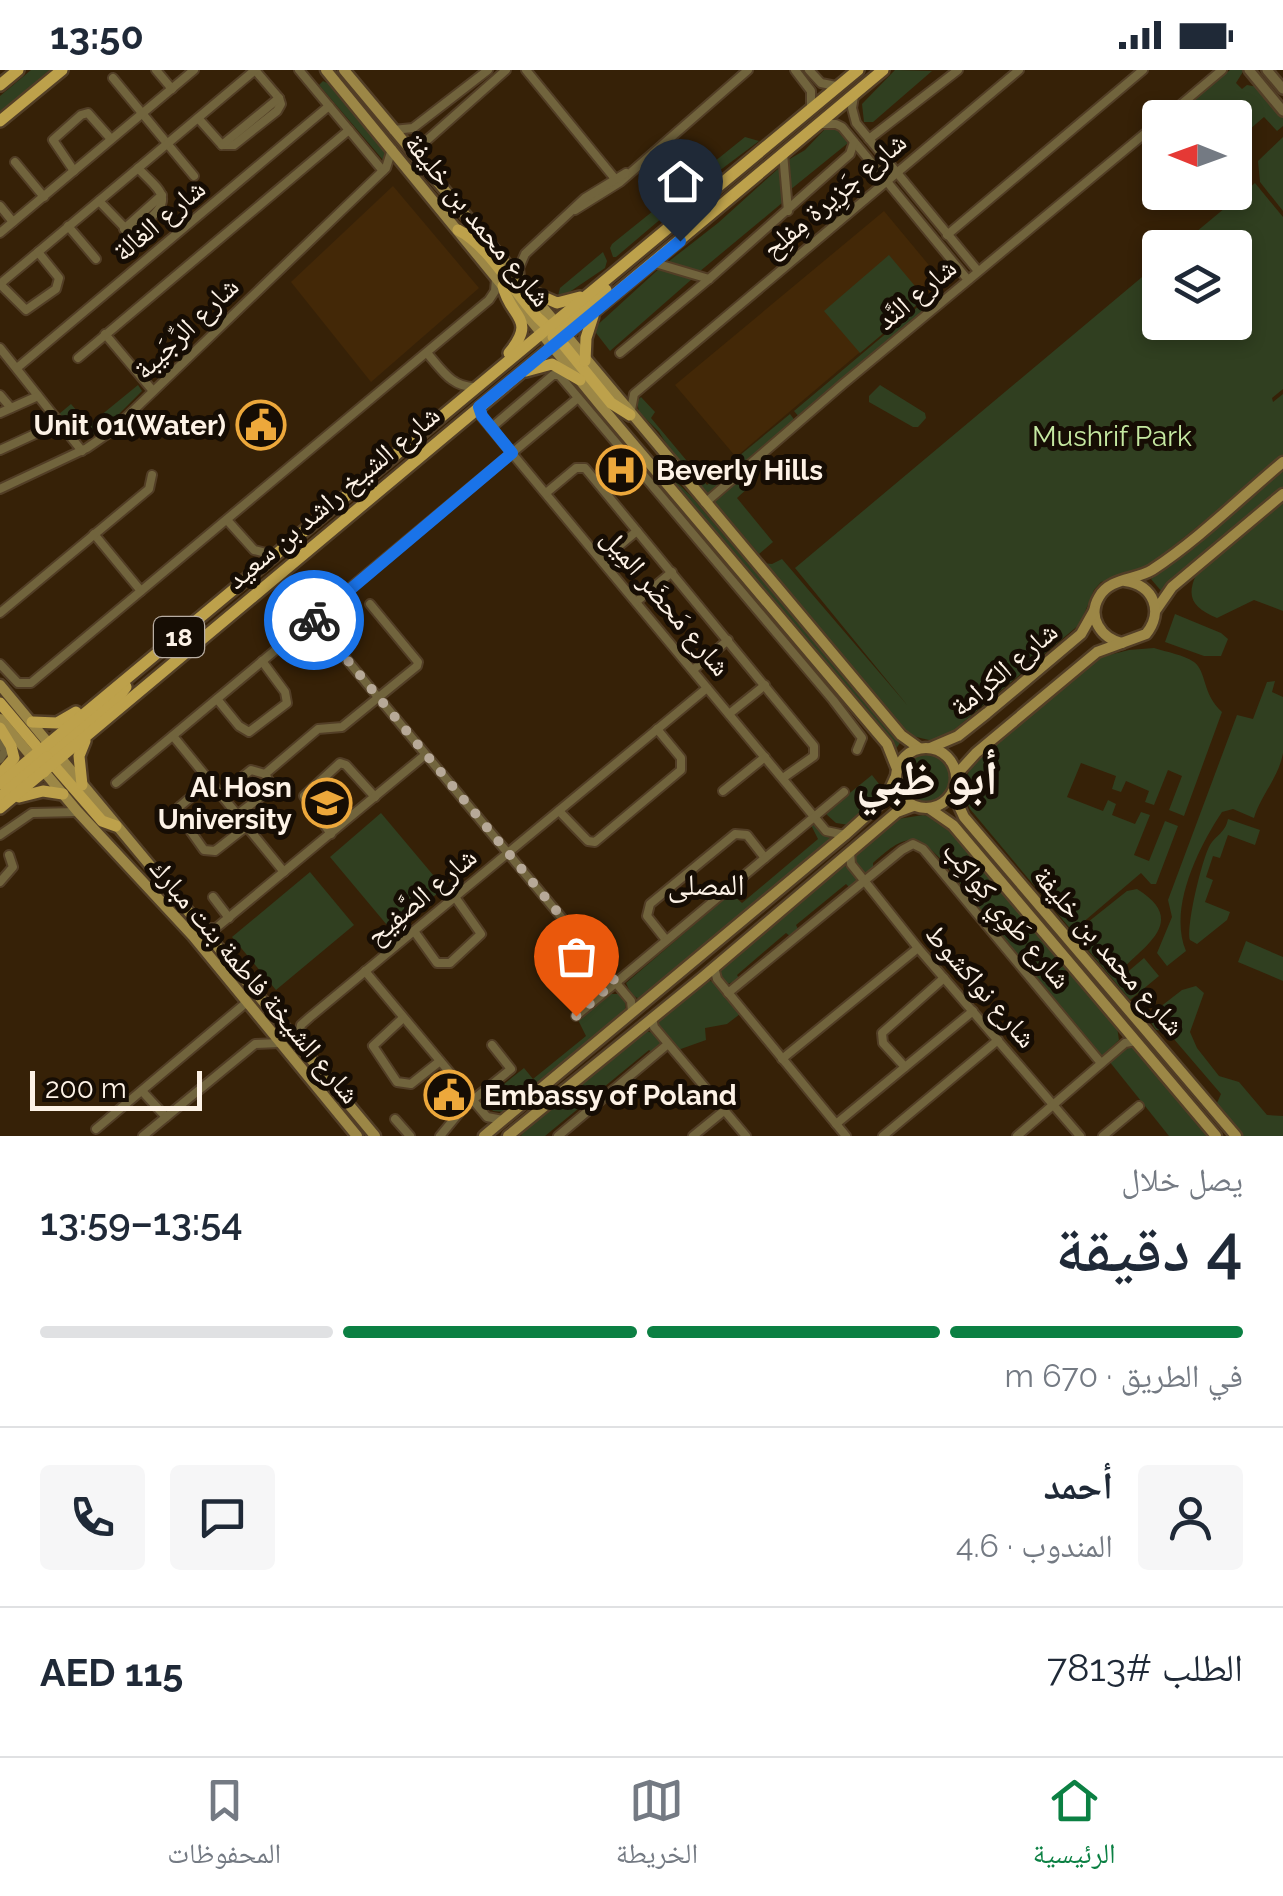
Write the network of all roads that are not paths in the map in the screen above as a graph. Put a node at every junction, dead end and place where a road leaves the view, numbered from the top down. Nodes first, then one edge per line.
1 (18, 70) edge
2 (62, 70) edge
3 (156, 70) edge
4 (194, 70) edge
5 (255, 70) edge
6 (299, 70) edge
7 (326, 70) edge
8 (344, 70) edge
9 (488, 70) edge
10 (506, 70) edge
11 (526, 70) edge
12 (748, 70) edge
13 (796, 70) edge
14 (809, 70) edge
15 (827, 70) edge
16 (858, 70) edge
17 (884, 70) edge
18 (948, 70) edge
19 (957, 70) edge
20 (1018, 70) edge
21 (1142, 70) edge
22 (1222, 70) edge
23 (1248, 70) edge
24 (1267, 70) edge
25 (113, 78) dead end
26 (817, 78) junction
27 (0, 85) edge
28 (840, 85) junction
29 (172, 89) junction
30 (1283, 89) edge
31 (854, 95) junction
32 (1186, 100) edge
33 (329, 106) junction
34 (812, 108) junction
35 (1283, 111) edge
36 (142, 114) junction
37 (432, 114) junction
38 (198, 118) junction
39 (0, 122) edge
40 (818, 124) junction
41 (442, 128) junction
42 (349, 130) junction
43 (393, 130) junction
44 (1142, 136) edge
45 (111, 139) junction
46 (869, 139) junction
47 (854, 142) junction
48 (167, 143) junction
49 (392, 149) junction
50 (783, 153) junction
51 (850, 154) junction
52 (862, 154) junction
53 (15, 162) dead end
54 (421, 163) junction
55 (138, 168) junction
56 (407, 168) junction
57 (383, 170) junction
58 (74, 171) junction
59 (896, 173) junction
60 (194, 176) dead end
61 (617, 181) junction
62 (886, 181) junction
63 (44, 197) junction
64 (99, 201) junction
65 (0, 206) edge
66 (788, 211) junction
67 (13, 222) junction
68 (490, 224) dead end
69 (68, 226) junction
70 (458, 230) junction
71 (0, 233) edge
72 (947, 234) junction
73 (488, 238) junction
74 (642, 251) junction
75 (38, 252) junction
76 (96, 260) dead end
77 (655, 263) junction
78 (978, 271) junction
79 (520, 277) junction
80 (709, 280) junction
81 (968, 280) junction
82 (500, 282) junction
83 (0, 284) edge
84 (532, 292) junction
85 (588, 294) junction
86 (596, 312) junction
87 (106, 334) junction
88 (554, 334) junction
89 (0, 348) edge
90 (427, 353) junction
91 (620, 353) dead end
92 (78, 358) dead end
93 (585, 360) junction
94 (17, 368) junction
95 (497, 370) junction
96 (518, 374) junction
97 (580, 380) junction
98 (452, 381) junction
99 (476, 386) junction
100 (153, 391) junction
101 (612, 394) junction
102 (634, 394) junction
103 (0, 395) edge
104 (38, 396) junction
105 (578, 398) junction
106 (454, 405) junction
107 (601, 406) junction
108 (12, 408) junction
109 (480, 409) junction
110 (0, 413) edge
111 (630, 415) junction
112 (59, 423) junction
113 (491, 428) junction
114 (604, 428) junction
115 (0, 450) edge
116 (82, 451) junction
117 (512, 453) junction
118 (1283, 462) edge
119 (152, 475) dead end
120 (0, 489) edge
121 (546, 493) junction
122 (1283, 494) edge
123 (704, 503) junction
124 (698, 516) junction
125 (228, 520) junction
126 (638, 531) junction
127 (695, 533) junction
128 (94, 534) junction
129 (254, 550) junction
130 (278, 554) junction
131 (602, 560) junction
132 (672, 572) junction
133 (255, 573) junction
134 (1125, 581) junction
135 (142, 591) junction
136 (636, 602) junction
137 (370, 604) dead end
138 (1094, 610) junction
139 (1156, 610) junction
140 (0, 613) edge
141 (313, 619) junction
142 (728, 640) junction
143 (1123, 643) junction
144 (262, 661) junction
145 (0, 664) edge
146 (693, 670) junction
147 (132, 677) junction
148 (0, 685) edge
149 (764, 685) junction
150 (708, 688) junction
151 (217, 699) junction
152 (377, 699) junction
153 (833, 700) junction
154 (852, 702) junction
155 (0, 704) edge
156 (98, 704) junction
157 (729, 714) junction
158 (844, 714) junction
159 (0, 718) edge
160 (32, 722) junction
161 (0, 728) edge
162 (658, 729) junction
163 (173, 736) junction
164 (87, 737) junction
165 (0, 742) edge
166 (925, 748) junction
167 (856, 750) dead end
168 (425, 755) junction
169 (765, 757) junction
170 (47, 758) junction
171 (0, 759) edge
172 (896, 773) junction
173 (0, 774) edge
174 (265, 774) junction
175 (956, 775) junction
176 (782, 778) junction
177 (210, 781) junction
178 (0, 784) edge
179 (116, 784) dead end
180 (82, 785) junction
181 (723, 791) dead end
182 (844, 792) dead end
183 (953, 793) junction
184 (62, 794) junction
185 (220, 794) junction
186 (374, 797) junction
187 (4, 802) edge
188 (913, 806) junction
189 (930, 809) junction
190 (559, 810) junction
191 (78, 812) junction
192 (238, 815) junction
193 (815, 818) junction
194 (116, 826) junction
195 (246, 826) junction
196 (826, 830) junction
197 (330, 834) junction
198 (0, 835) edge
199 (845, 835) junction
200 (826, 851) junction
201 (508, 853) junction
202 (10, 855) dead end
203 (766, 858) junction
204 (846, 859) junction
205 (284, 872) junction
206 (3, 880) edge
207 (865, 882) junction
208 (213, 897) dead end
209 (456, 897) junction
210 (230, 918) junction
211 (203, 928) junction
212 (216, 928) junction
213 (414, 931) junction
214 (666, 940) junction
215 (214, 942) junction
216 (918, 948) junction
217 (595, 957) junction
218 (365, 971) junction
219 (581, 971) dead end
220 (716, 973) junction
221 (944, 978) junction
222 (615, 981) junction
223 (728, 993) junction
224 (247, 1002) junction
225 (635, 1005) junction
226 (972, 1011) junction
227 (576, 1016) dead end
228 (403, 1018) junction
229 (650, 1023) junction
230 (283, 1024) junction
231 (301, 1025) junction
232 (1130, 1039) junction
233 (998, 1040) junction
234 (298, 1042) junction
235 (282, 1044) junction
236 (668, 1044) junction
237 (492, 1045) dead end
238 (782, 1058) junction
239 (440, 1061) junction
240 (1101, 1063) junction
241 (904, 1067) junction
242 (142, 1091) junction
243 (472, 1100) junction
244 (1053, 1104) junction
245 (1139, 1106) dead end
246 (725, 1110) junction
247 (166, 1117) junction
248 (488, 1117) junction
249 (395, 1119) dead end
250 (504, 1120) junction
251 (1116, 1124) junction
252 (96, 1129) dead end
253 (519, 1131) edge
254 (839, 1131) edge
255 (486, 1135) edge
256 (143, 1136) edge
257 (357, 1136) edge
258 (375, 1136) edge
259 (410, 1136) edge
260 (440, 1136) edge
261 (508, 1136) edge
262 (558, 1136) edge
263 (693, 1136) edge
264 (746, 1136) edge
265 (883, 1136) edge
266 (1017, 1136) edge
267 (1080, 1136) edge
268 (1103, 1136) edge
269 (1126, 1136) edge
270 (1216, 1136) edge
271 (1236, 1136) edge

1 - 27 main road
2 - 39 main road
3 - 29 street
4 - 29 street
5 - 38 street
5 - 38 street
6 - 33 street, شارع محمد بن خليفة
7 - 49 main road, شارع محمد بن خليفة
8 - 43 main road, شارع محمد بن خليفة
9 - 37 street
10 - 41 street
11 - 61 street
12 - 61 street
13 - 34 street
14 - 26 street
15 - 26 street
16 - 28 main road, شارع الشيخ راشد بن سعيد / 18
17 - 31 main road, شارع الشيخ راشد بن سعيد / 18
18 - 19 street
19 - 46 street
20 - 59 street, شارع جَزِيرة مِفلِح
21 - 72 street
22 - 32 street, شارع النَّد
23 - 35 street
24 - 30 street
25 - 36 street
26 - 28 street
28 - 34 main road, شارع الشيخ راشد بن سعيد / 18
29 - 36 street
31 - 40 main road, شارع الشيخ راشد بن سعيد / 18
31 - 46 street
33 - 42 street, شارع محمد بن خليفة
33 - 94 street, شارع الغالة
34 - 74 main road, شارع الشيخ راشد بن سعيد / 18
36 - 45 street
36 - 48 street
37 - 41 street
37 - 43 street
38 - 48 street
40 - 47 street
40 - 50 main road, شارع الشيخ راشد بن سعيد / 18
41 - 54 street
42 - 57 street, شارع محمد بن خليفة
42 - 87 street
43 - 54 main road, شارع محمد بن خليفة
44 - 78 street, شارع النَّد
45 - 58 street
45 - 58 street
46 - 59 street
47 - 51 street
47 - 52 street
48 - 55 street
48 - 60 street
49 - 56 main road, شارع محمد بن خليفة
49 - 57 street, شارع الرِّجَيبة
50 - 66 street
50 - 77 main road, شارع الشيخ راشد بن سعيد / 18
51 - 52 street
51 - 66 street
52 - 62 street
53 - 63 street
54 - 73 main road, شارع محمد بن خليفة
55 - 64 street
55 - 64 street
56 - 57 street
56 - 70 main road, شارع محمد بن خليفة
57 - 100 street, شارع الرِّجَيبة
58 - 63 street
59 - 62 street, شارع جَزِيرة مِفلِح
59 - 72 street
61 - 79 street
62 - 81 street
62 - 102 street, شارع جَزِيرة مِفلِح
63 - 67 street
64 - 69 street
65 - 67 street
66 - 80 street
67 - 71 street
68 - 73 main road
69 - 75 street
69 - 76 street
70 - 82 main road, شارع محمد بن خليفة
70 - 88 main road
72 - 78 street
73 - 79 main road, شارع محمد بن خليفة
74 - 85 main road, شارع الشيخ راشد بن سعيد / 18
74 - 88 main road
75 - 83 street
75 - 83 street
77 - 80 street
77 - 86 main road, شارع الشيخ راشد بن سعيد / 18
78 - 81 street, شارع النَّد
79 - 84 main road, شارع محمد بن خليفة
80 - 91 street
81 - 123 street, شارع النَّد
82 - 88 main road, شارع محمد بن خليفة
82 - 90 street
82 - 95 main road
84 - 85 main road
84 - 88 main road, شارع محمد بن خليفة
85 - 88 main road, شارع الشيخ راشد بن سعيد / 18
86 - 88 main road, شارع الشيخ راشد بن سعيد / 18
86 - 93 main road
87 - 92 street
87 - 100 street
88 - 93 main road, شارع محمد بن خليفة
88 - 95 main road, شارع الشيخ راشد بن سعيد / 18
88 - 96 main road, شارع الشيخ راشد بن سعيد / 18
88 - 97 main road, شارع محمد بن خليفة
88 - 109 main road
88 - 111 main road
89 - 94 street
90 - 98 street
90 - 125 street
93 - 101 main road, شارع محمد بن خليفة
94 - 104 street
95 - 99 main road, شارع الشيخ راشد بن سعيد / 18
96 - 97 main road
96 - 109 main road, شارع الشيخ راشد بن سعيد / 18
97 - 107 main road, شارع محمد بن خليفة
98 - 99 street
98 - 106 street
99 - 106 main road, شارع الشيخ راشد بن سعيد / 18
100 - 116 street, شارع الرِّجَيبة
101 - 102 street
101 - 111 main road, شارع محمد بن خليفة
102 - 111 street
103 - 108 street
104 - 108 street
104 - 112 street
105 - 113 street
105 - 114 street
105 - 117 street
106 - 130 main road, شارع الشيخ راشد بن سعيد / 18
107 - 114 street
107 - 124 main road, شارع محمد بن خليفة
108 - 110 street
109 - 113 street, شارع مَحضَر المِيل
109 - 164 main road, شارع الشيخ راشد بن سعيد / 18
111 - 123 main road, شارع محمد بن خليفة
112 - 115 street
112 - 116 street
113 - 117 street, شارع مَحضَر المِيل
114 - 127 street
116 - 120 street, شارع الرِّجَيبة
117 - 121 street, شارع مَحضَر المِيل
117 - 141 street
118 - 134 main road
119 - 128 street
121 - 126 street
121 - 131 street, شارع مَحضَر المِيل
122 - 139 main road
123 - 166 main road, شارع محمد بن خليفة
124 - 127 street
124 - 154 main road, شارع محمد بن خليفة
125 - 129 street
125 - 135 street
126 - 131 street
126 - 132 street
127 - 153 street
128 - 135 street
128 - 140 street
129 - 130 street
129 - 133 street
130 - 133 main road, شارع الشيخ راشد بن سعيد / 18
131 - 136 street, شارع مَحضَر المِيل
132 - 136 street
132 - 142 street
133 - 147 main road, شارع الشيخ راشد بن سعيد / 18
134 - 138 main road
134 - 139 main road
135 - 145 street
136 - 146 street, شارع مَحضَر المِيل
137 - 152 street
138 - 143 main road
138 - 166 main road, شارع الكرامة
139 - 143 main road
141 - 144 street
141 - 152 street
142 - 146 street
142 - 149 street
143 - 175 main road, شارع الكرامة
144 - 151 street
144 - 151 street
146 - 150 street, شارع مَحضَر المِيل
147 - 156 main road, شارع الشيخ راشد بن سعيد / 18
147 - 170 main road
148 - 160 main road, شارع الشيخة فاطمة بنت مبارك
149 - 157 street
149 - 176 street
150 - 157 street, شارع مَحضَر المِيل
150 - 162 street, شارع الصَّفِيح
151 - 163 street
152 - 168 street
152 - 174 street
153 - 154 street
153 - 158 street
154 - 158 street
154 - 172 main road, شارع محمد بن خليفة
155 - 170 main road
156 - 160 main road
156 - 170 main road, شارع الشيخ راشد بن سعيد / 18
157 - 169 street, شارع مَحضَر المِيل
158 - 167 street
159 - 170 main road, شارع الشيخة فاطمة بنت مبارك
160 - 170 main road, شارع الشيخة فاطمة بنت مبارك
161 - 173 main road
162 - 190 street, شارع الصَّفِيح
162 - 190 street
163 - 177 street
163 - 179 street
164 - 170 main road, شارع الشيخ راشد بن سعيد / 18
164 - 180 main road
165 - 171 street
166 - 172 main road
166 - 175 main road
168 - 186 street
168 - 201 street
169 - 176 street, شارع مَحضَر المِيل
169 - 181 street
170 - 178 main road, شارع الشيخ راشد بن سعيد / 18
170 - 180 main road, شارع الشيخة فاطمة بنت مبارك
170 - 184 main road, شارع الشيخة فاطمة بنت مبارك
170 - 187 main road, شارع الشيخ راشد بن سعيد / 18
170 - 194 main road
172 - 188 main road
172 - 199 main road
174 - 185 street
174 - 192 street
175 - 183 main road
176 - 193 street, شارع مَحضَر المِيل
177 - 185 street
177 - 195 street
180 - 194 main road, شارع الشيخة فاطمة بنت مبارك
182 - 193 street
183 - 189 main road
183 - 271 main road, شارع محمد بن خليفة
184 - 187 main road
184 - 191 main road, شارع الشيخة فاطمة بنت مبارك
185 - 192 street
186 - 197 street
186 - 197 street
188 - 189 main road
188 - 204 main road
189 - 232 main road, شارع محمد بن خليفة
190 - 201 street, شارع الصَّفِيح
191 - 198 street
191 - 224 main road, شارع الشيخة فاطمة بنت مبارك
192 - 195 street
193 - 196 street, شارع مَحضَر المِيل
193 - 203 street
194 - 211 main road, شارع الشيخة فاطمة بنت مبارك
195 - 205 street
196 - 199 street
196 - 200 street
197 - 205 street
199 - 200 main road
200 - 225 main road
201 - 209 street, شارع الصَّفِيح
201 - 217 street
202 - 206 street
203 - 214 street
203 - 214 street
204 - 207 street, شارع نواكشوط
204 - 220 main road
205 - 210 street
207 - 216 street, شارع نواكشوط
207 - 223 street, شارع طَوِي كِواكِب
207 - 240 street, شارع طَوِي كِواكِب
208 - 210 street
209 - 213 street, شارع الصَّفِيح
209 - 213 street
210 - 212 street
211 - 212 street
211 - 215 main road, شارع الشيخة فاطمة بنت مبارك
212 - 215 street
213 - 218 street, شارع الصَّفِيح
214 - 222 street
215 - 230 main road, شارع الشيخة فاطمة بنت مبارك
216 - 221 street, شارع نواكشوط
216 - 238 street
217 - 219 street
217 - 222 street
218 - 228 street
218 - 231 street, شارع الصَّفِيح
220 - 223 street
220 - 229 main road
221 - 226 street, شارع نواكشوط
221 - 241 street
222 - 225 street
222 - 227 street
223 - 238 street
224 - 235 main road, شارع الشيخة فاطمة بنت مبارك
224 - 242 street
225 - 250 main road
226 - 233 street, شارع نواكشوط
226 - 241 street
228 - 239 street
228 - 239 street
229 - 236 street
229 - 253 main road
230 - 231 street
230 - 234 main road, شارع الشيخة فاطمة بنت مبارك
231 - 234 street
232 - 240 street
232 - 270 main road, شارع محمد بن خليفة
233 - 244 street, شارع نواكشوط
233 - 265 street
234 - 258 main road, شارع الشيخة فاطمة بنت مبارك
235 - 247 street
235 - 257 main road, شارع الشيخة فاطمة بنت مبارك
236 - 246 street
236 - 262 street
237 - 243 street
238 - 254 street
239 - 243 street
240 - 244 street
241 - 254 street
242 - 247 street
242 - 252 street
243 - 248 street
243 - 260 street
244 - 266 street
244 - 267 street, شارع نواكشوط
245 - 251 street
246 - 263 street
246 - 264 street
247 - 256 street
248 - 250 street
248 - 255 street
249 - 259 street
250 - 255 main road
251 - 268 street
251 - 269 street
253 - 261 main road

